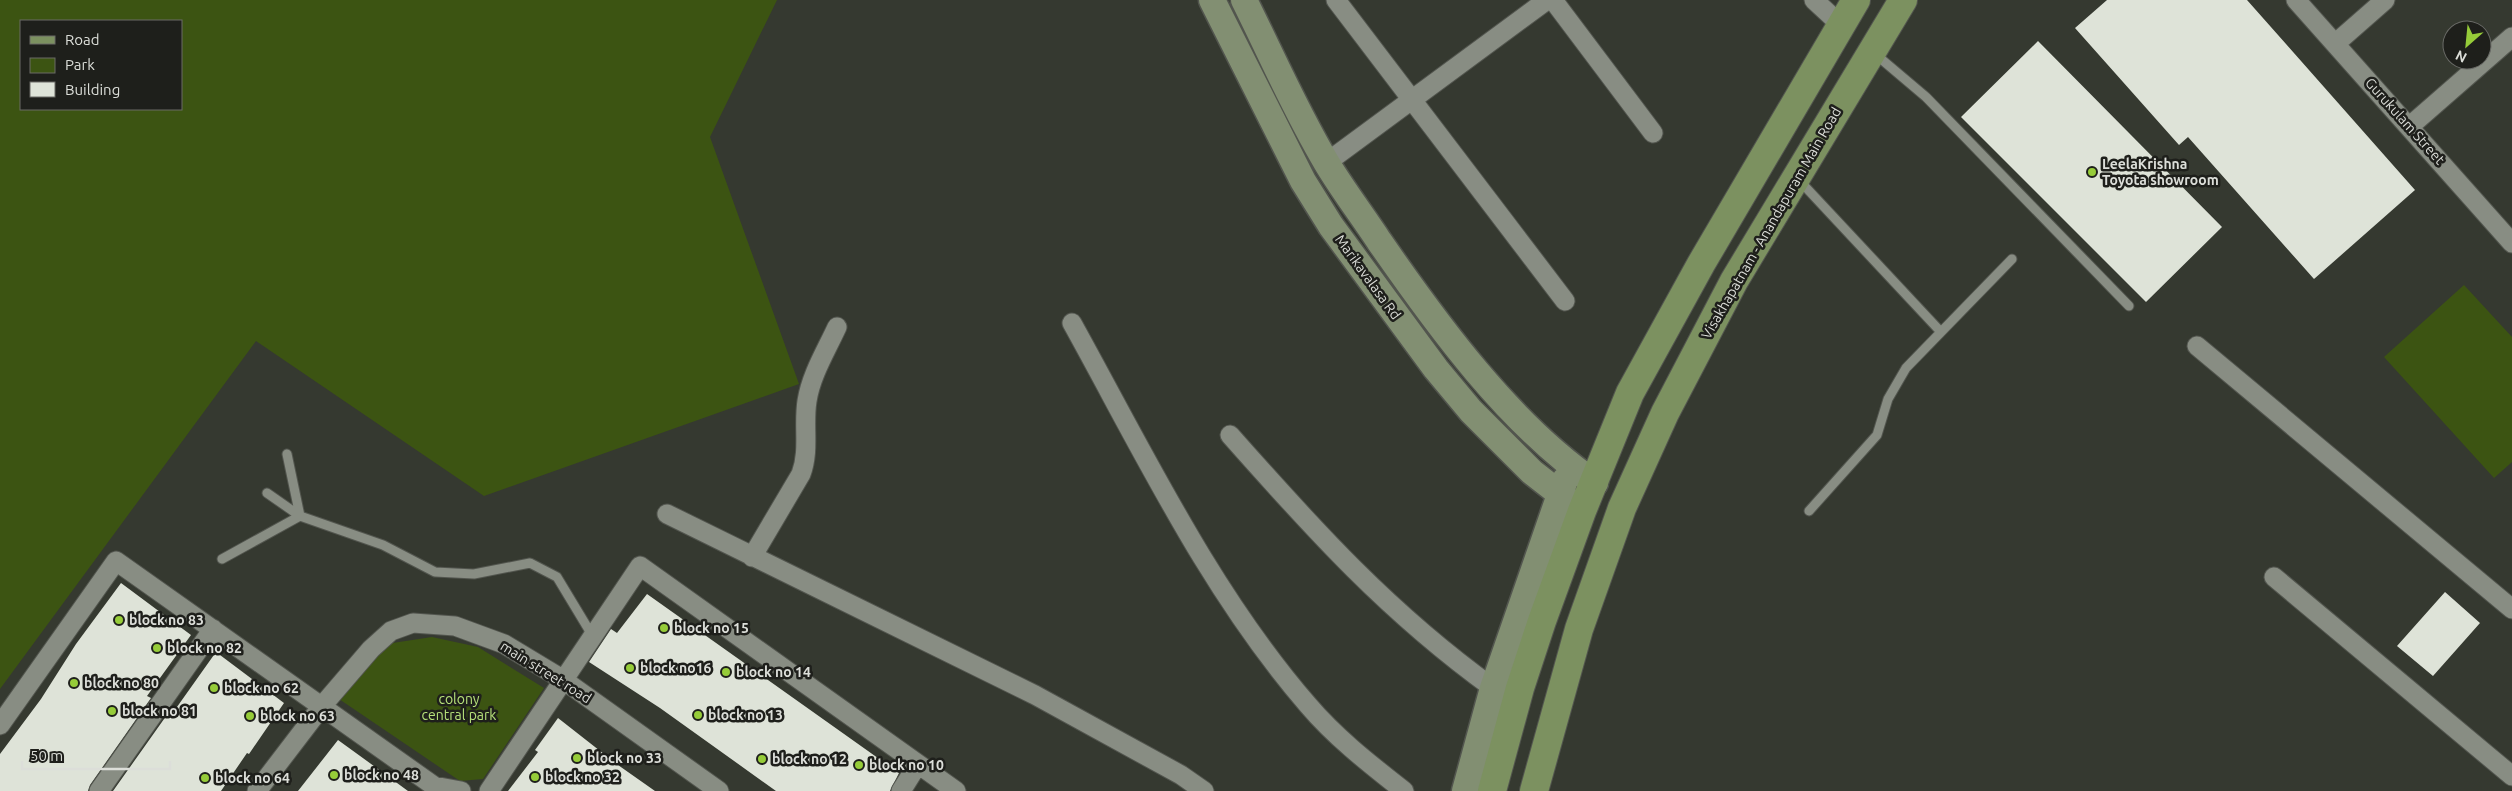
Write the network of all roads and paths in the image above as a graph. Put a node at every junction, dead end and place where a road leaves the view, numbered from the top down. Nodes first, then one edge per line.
1 (1212, 0) edge
2 (1244, 0) edge
3 (1336, 0) edge
4 (1547, 0) edge
5 (1553, 0) edge
6 (1814, 0) edge
7 (1856, 0) edge
8 (1903, 0) edge
9 (2296, 0) edge
10 (2385, 0) edge
11 (1841, 25) junction
12 (2512, 37) edge
13 (2336, 43) junction
14 (1872, 51) junction
15 (1411, 100) junction
16 (2410, 126) junction
17 (1653, 133) dead end
18 (1326, 163) junction
19 (1796, 176) junction
20 (2512, 243) edge
21 (2012, 259) dead end
22 (1565, 301) dead end
23 (2129, 306) dead end
24 (1072, 323) dead end
25 (837, 327) dead end
26 (1942, 332) junction
27 (2197, 346) dead end
28 (1230, 435) dead end
29 (287, 454) dead end
30 (1570, 466) junction
31 (1595, 482) junction
32 (267, 493) dead end
33 (1559, 495) junction
34 (1582, 511) junction
35 (1809, 511) dead end
36 (667, 514) dead end
37 (300, 516) junction
38 (752, 557) junction
39 (222, 559) dead end
40 (2274, 577) dead end
41 (2512, 610) edge
42 (213, 629) junction
43 (592, 635) junction
44 (562, 679) junction
45 (1493, 688) junction
46 (322, 706) junction
47 (0, 725) edge
48 (918, 764) junction
49 (2512, 776) edge
50 (432, 789) edge
51 (98, 791) edge
52 (257, 791) edge
53 (461, 791) edge
54 (488, 791) edge
55 (719, 791) edge
56 (901, 791) edge
57 (956, 791) edge
58 (1204, 791) edge
59 (1404, 791) edge
60 (1465, 791) edge
61 (1492, 791) edge
62 (1534, 791) edge

1 - 33 street, Marikavalasa Rd
2 - 18 street
3 - 15 street
4 - 15 street
5 - 17 street
6 - 11 street
7 - 11 main road
8 - 14 main road, Visakhapatnam - Anandapuram Main Road
9 - 13 street, Gurukulam Street
10 - 13 street
11 - 31 main road
12 - 16 street
13 - 16 street, Gurukulam Street
14 - 19 main road, Visakhapatnam - Anandapuram Main Road
14 - 23 lane
15 - 18 street
15 - 22 street
16 - 20 street, Gurukulam Street
18 - 30 street
19 - 26 lane
19 - 62 main road, Visakhapatnam - Anandapuram Main Road
21 - 26 lane
24 - 59 street
25 - 38 street
26 - 35 lane
27 - 41 street
28 - 45 street
29 - 37 lane
30 - 31 street
30 - 33 street
31 - 34 main road
32 - 37 lane
33 - 34 street, Marikavalasa Rd
33 - 45 street
34 - 61 main road
36 - 38 street
37 - 39 lane
37 - 43 lane
38 - 58 street
40 - 49 street
42 - 46 street
42 - 47 street
42 - 51 street
43 - 44 street
43 - 48 street
44 - 46 street, main street road
44 - 54 street
44 - 55 street, main street road
45 - 60 street
46 - 50 street
46 - 52 street, main street road
48 - 56 street
48 - 57 street
50 - 53 street

